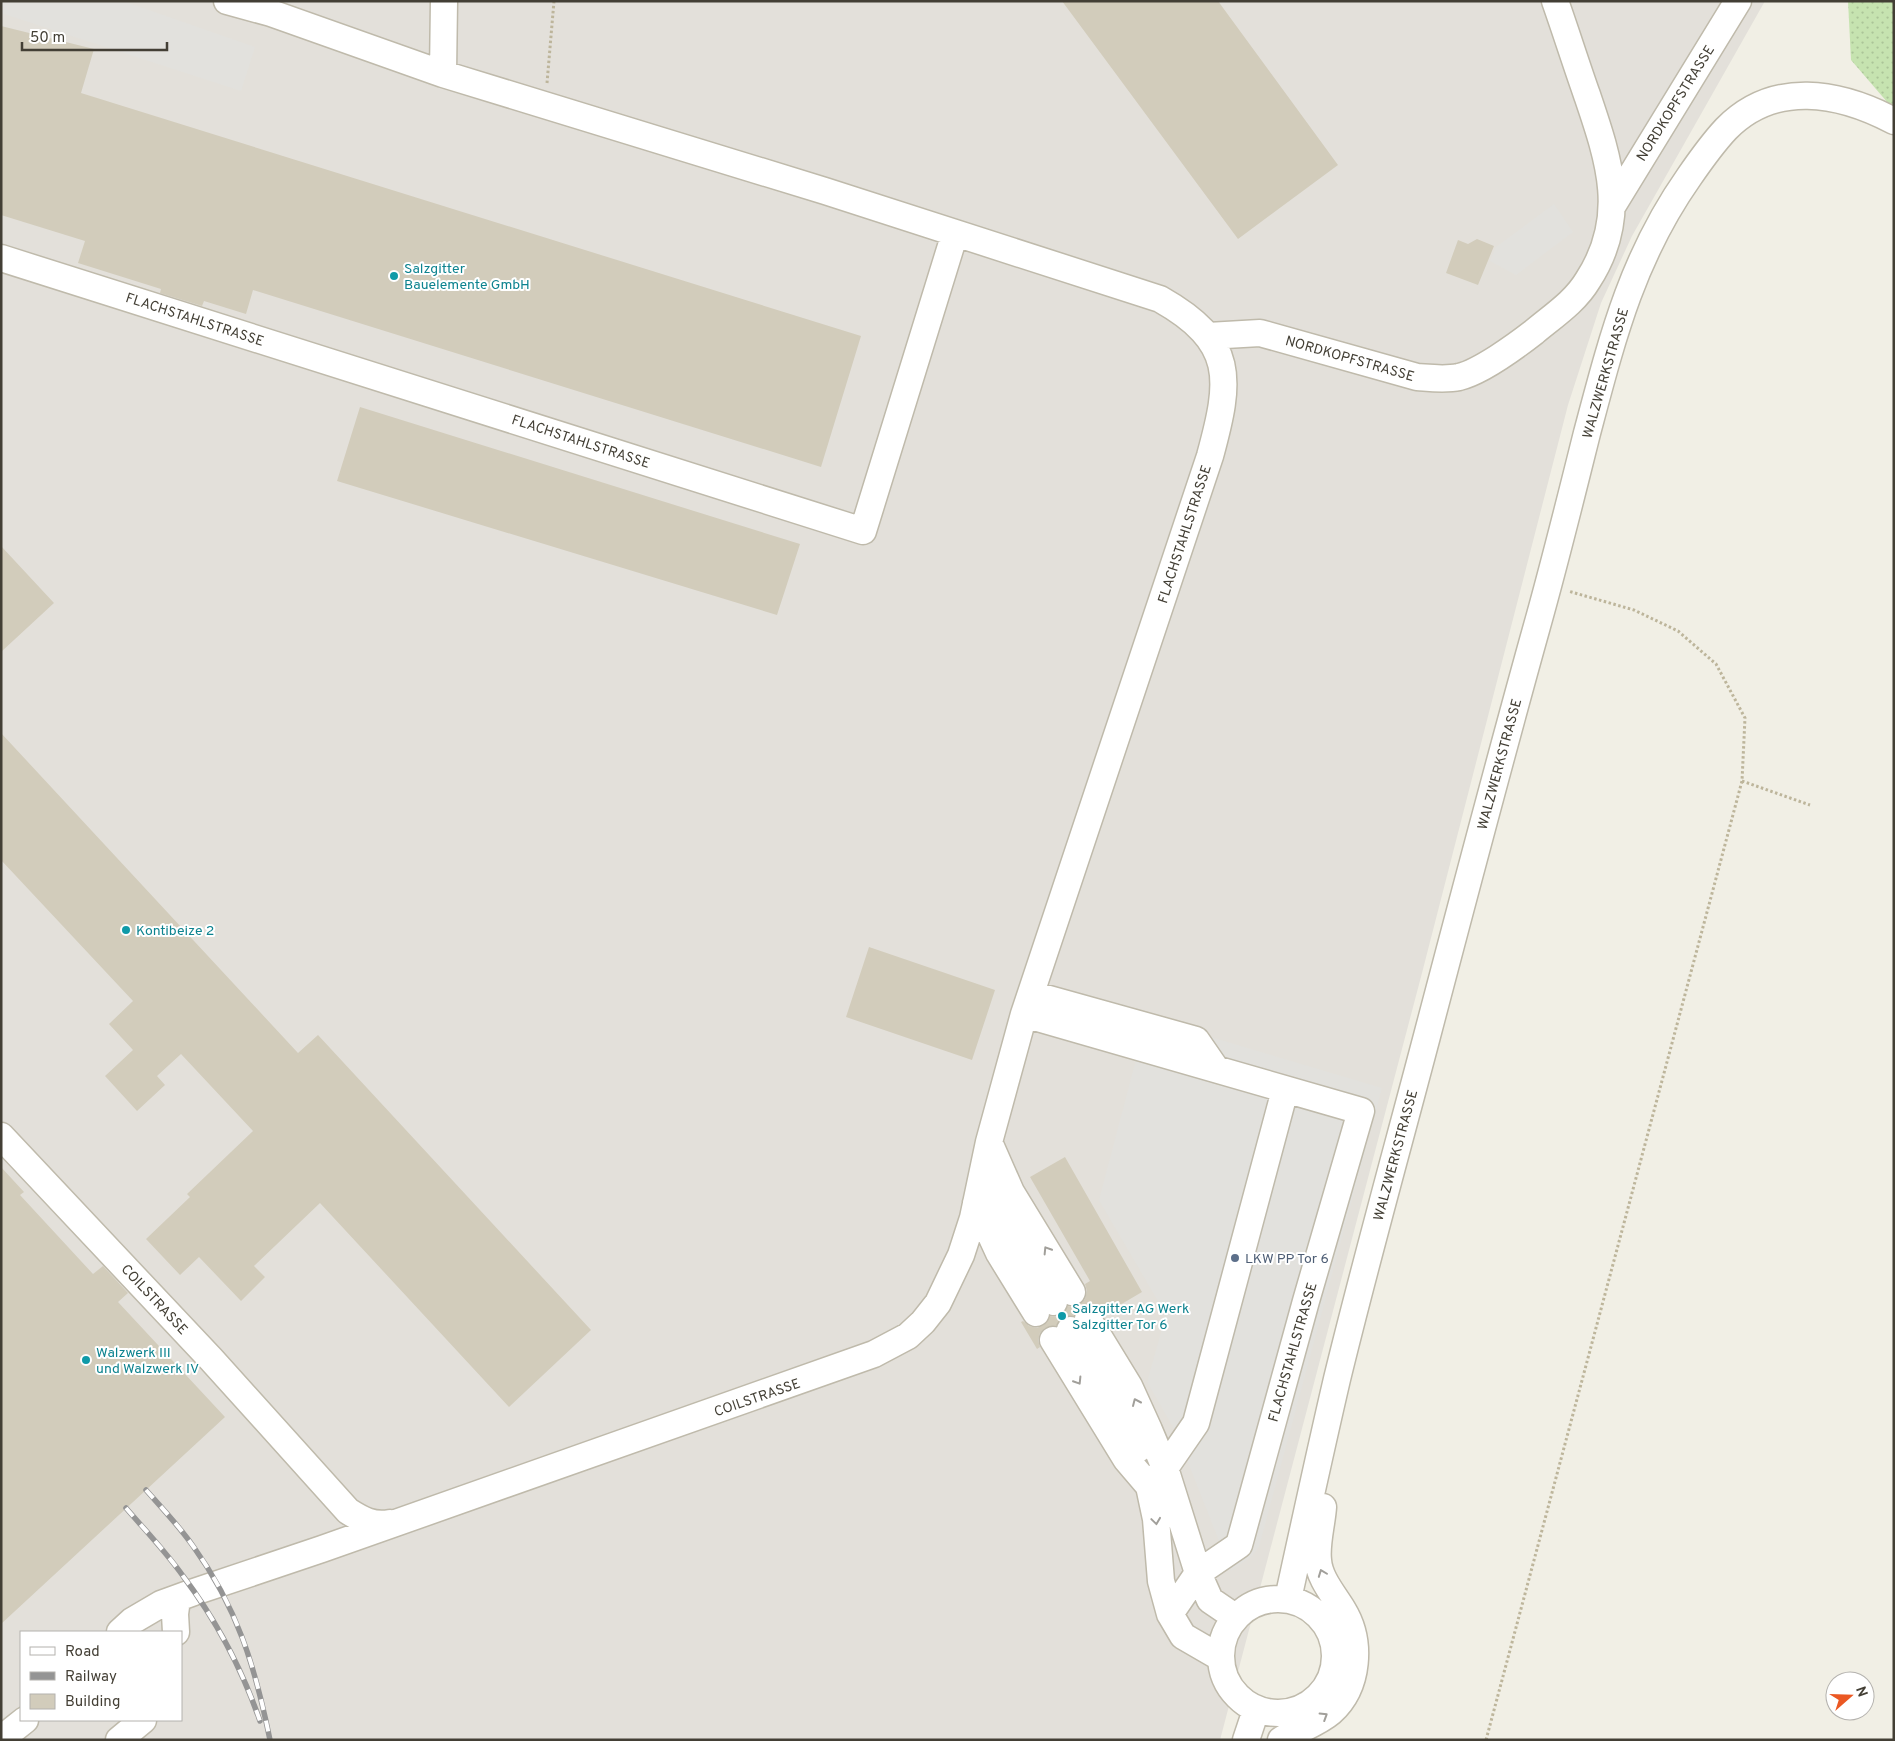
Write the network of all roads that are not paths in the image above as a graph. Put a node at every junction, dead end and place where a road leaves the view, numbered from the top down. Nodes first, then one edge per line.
1 (227, 1) edge
2 (444, 1) edge
3 (1555, 1) edge
4 (1738, 1) edge
5 (442, 74) junction
6 (1894, 121) edge
7 (1612, 205) junction
8 (955, 233) junction
9 (1, 258) edge
10 (1208, 336) junction
11 (1028, 1004) junction
12 (1285, 1090) junction
13 (1, 1136) edge
14 (989, 1142) junction
15 (978, 1192) junction
16 (1337, 1382) junction
17 (1157, 1477) junction
18 (400, 1521) junction
19 (1198, 1573) junction
20 (177, 1599) junction
21 (1288, 1599) junction
22 (1170, 1614) junction
23 (1235, 1617) junction
24 (121, 1631) edge
25 (176, 1631) edge
26 (1221, 1658) junction
27 (1256, 1710) junction
28 (142, 1721) edge
29 (119, 1740) edge
30 (1246, 1740) edge
31 (1281, 1740) edge

1 - 5 street, FLACHSTAHLSTRASSE
2 - 5 street
3 - 7 street, NORDKOPFSTRASSE
4 - 7 street, NORDKOPFSTRASSE
5 - 8 street, FLACHSTAHLSTRASSE
6 - 16 street, WALZWERKSTRASSE
7 - 10 street, NORDKOPFSTRASSE
8 - 9 street, FLACHSTAHLSTRASSE
8 - 10 street, FLACHSTAHLSTRASSE
10 - 11 street, FLACHSTAHLSTRASSE
11 - 12 street, FLACHSTAHLSTRASSE
11 - 14 street, FLACHSTAHLSTRASSE
12 - 17 street
12 - 19 street, FLACHSTAHLSTRASSE
13 - 18 street, COILSTRASSE
14 - 15 street, COILSTRASSE
15 -> 14 street
15 - 18 street, COILSTRASSE
16 - 21 street, WALZWERKSTRASSE
31 -> 16 street
17 -> 17 street
17 - 19 street
17 -> 22 street
18 - 20 street, COILSTRASSE
19 - 22 street, FLACHSTAHLSTRASSE
19 - 23 street
20 - 24 street, COILSTRASSE
20 - 25 street
21 - 23 street
21 - 27 street
22 - 26 street
23 - 26 street
26 - 27 street
27 - 30 street
28 - 29 street

